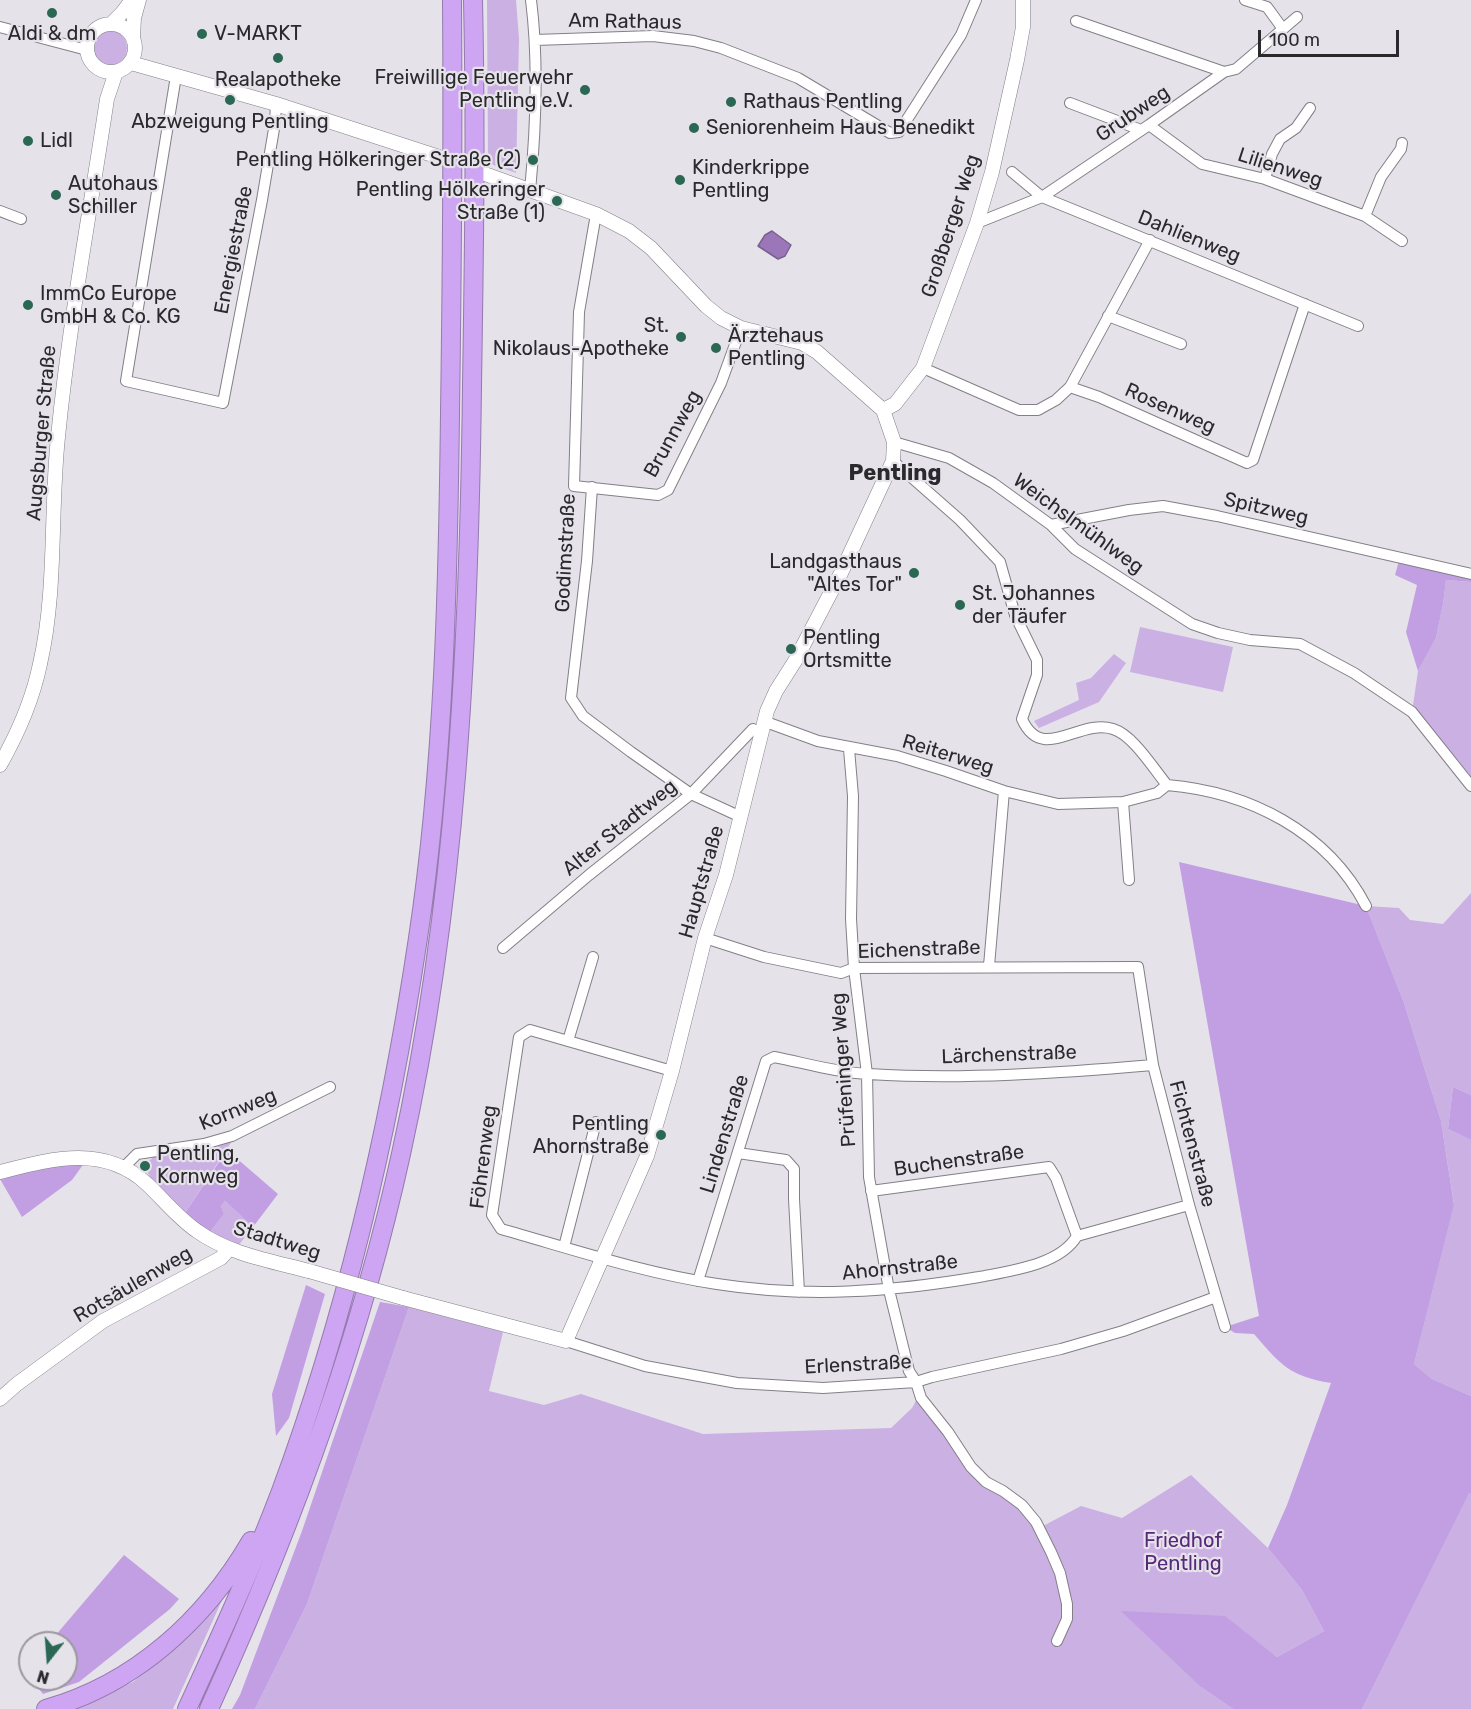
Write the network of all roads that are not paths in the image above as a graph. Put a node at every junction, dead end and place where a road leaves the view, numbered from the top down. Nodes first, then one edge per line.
1 (132, 0) edge
2 (139, 0) edge
3 (452, 0) edge
4 (473, 0) edge
5 (531, 0) edge
6 (976, 0) edge
7 (1023, 0) edge
8 (1245, 0) edge
9 (1260, 2) edge
10 (1297, 17) dead end
11 (1076, 21) dead end
12 (111, 24) junction
13 (0, 27) edge
14 (1283, 29) junction
15 (133, 37) junction
16 (535, 40) junction
17 (87, 50) junction
18 (130, 63) junction
19 (99, 69) junction
20 (116, 72) junction
21 (1224, 72) junction
22 (176, 76) junction
23 (107, 99) junction
24 (1070, 103) dead end
25 (276, 104) junction
26 (1310, 108) dead end
27 (1145, 128) junction
28 (1402, 143) dead end
29 (442, 158) dead end
30 (1012, 172) dead end
31 (485, 174) dead end
32 (1264, 179) junction
33 (530, 191) junction
34 (1042, 197) junction
35 (0, 211) edge
36 (596, 214) junction
37 (1365, 216) junction
38 (21, 219) dead end
39 (977, 223) junction
40 (1150, 240) junction
41 (1402, 241) dead end
42 (1305, 304) junction
43 (1108, 316) junction
44 (1358, 326) dead end
45 (741, 328) junction
46 (1181, 344) dead end
47 (923, 368) junction
48 (1070, 387) junction
49 (883, 410) junction
50 (894, 442) junction
51 (893, 461) junction
52 (592, 487) junction
53 (1051, 525) junction
54 (1471, 574) edge
55 (766, 722) junction
56 (753, 729) dead end
57 (849, 748) junction
58 (0, 765) edge
59 (1167, 785) junction
60 (1471, 786) edge
61 (1004, 791) junction
62 (692, 794) junction
63 (1123, 802) junction
64 (741, 817) junction
65 (1129, 880) dead end
66 (1366, 906) dead end
67 (705, 938) junction
68 (503, 948) dead end
69 (592, 957) dead end
70 (989, 966) junction
71 (854, 968) junction
72 (1138, 968) joint
73 (568, 1041) junction
74 (1152, 1065) junction
75 (672, 1071) junction
76 (867, 1074) junction
77 (330, 1087) dead end
78 (596, 1122) dead end
79 (738, 1153) junction
80 (124, 1167) junction
81 (0, 1172) edge
82 (871, 1191) junction
83 (1189, 1205) junction
84 (1077, 1236) junction
85 (564, 1247) junction
86 (229, 1249) junction
87 (602, 1258) junction
88 (698, 1281) junction
89 (889, 1290) junction
90 (799, 1292) junction
91 (1216, 1297) junction
92 (1225, 1327) dead end
93 (566, 1341) junction
94 (916, 1382) junction
95 (0, 1400) edge
96 (281, 1491) junction
97 (1056, 1641) dead end
98 (46, 1709) edge
99 (187, 1709) edge
100 (209, 1709) edge

1 - 12 street
2 - 15 street
3 - 96 highway
4 - 100 highway
5 - 16 street
6 - 16 street, Am Rathaus
7 - 39 street, Großberger Weg
8 - 9 street
9 - 14 street
10 - 14 street, Grubweg
11 - 21 street
12 - 15 street
12 - 17 street
13 - 17 street
14 - 21 street, Grubweg
15 - 18 street
16 - 33 street
17 - 19 street
18 - 20 street
18 - 22 street
19 - 20 street
19 - 23 street, Augsburger Straße
20 - 23 street, Augsburger Straße
21 - 27 street, Grubweg
22 - 25 street
22 - 25 street, Energiestraße
23 - 58 street, Augsburger Straße
24 - 27 street, Lilienweg
25 - 29 street
26 - 32 street
27 - 32 street, Lilienweg
27 - 34 street, Grubweg
28 - 37 street
30 - 34 street, Dahlienweg
31 - 33 street
32 - 37 street, Lilienweg
33 - 36 street
34 - 39 street, Grubweg
34 - 40 street, Dahlienweg
35 - 38 street
36 - 45 street
36 - 52 street, Godimstraße
37 - 41 street, Lilienweg
39 - 47 street, Großberger Weg
40 - 42 street, Dahlienweg
40 - 43 street
42 - 44 street, Dahlienweg
42 - 48 street, Rosenweg
43 - 46 street
43 - 48 street
45 - 49 street
45 - 52 street, Brunnweg
47 - 48 street
47 - 49 street, Großberger Weg
49 - 50 street
50 - 51 street, Hauptstraße
50 - 53 street, Weichslmühlweg
51 - 55 street, Hauptstraße
51 - 59 street
52 - 62 street, Godimstraße
53 - 54 street, Spitzweg
53 - 60 street, Weichslmühlweg
55 - 57 street, Reiterweg
55 - 64 street, Hauptstraße
56 - 62 street, Alter Stadtweg
57 - 61 street, Reiterweg
57 - 71 street, Prüfeninger Weg
59 - 63 street, Reiterweg
59 - 66 street
61 - 63 street, Reiterweg
61 - 70 street
62 - 64 street, Godimstraße
62 - 68 street, Alter Stadtweg
63 - 65 street
64 - 67 street, Hauptstraße
67 - 71 street, Eichenstraße
67 - 75 street, Hauptstraße
69 - 73 street
70 - 71 street, Eichenstraße
70 - 72 street, Eichenstraße
71 - 76 street, Prüfeninger Weg
72 - 74 street, Fichtenstraße
73 - 75 street, Föhrenweg
73 - 85 street, Föhrenweg
74 - 76 street, Lärchenstraße
74 - 83 street, Fichtenstraße
75 - 87 street, Hauptstraße
76 - 79 street, Lindenstraße
76 - 82 street, Prüfeninger Weg
77 - 80 street, Kornweg
78 - 85 street
79 - 88 street, Lindenstraße
79 - 90 street
80 - 81 street, Stadtweg
80 - 86 street, Stadtweg
82 - 84 street, Buchenstraße
82 - 89 street, Prüfeninger Weg
83 - 84 street, Ahornstraße
83 - 91 street, Fichtenstraße
84 - 89 street, Ahornstraße
85 - 87 street, Föhrenweg
86 - 93 street, Stadtweg, bridge
86 - 95 street, Rotsäulenweg
87 - 88 street, Ahornstraße
87 - 93 street, Hauptstraße
88 - 90 street, Ahornstraße
89 - 90 street, Ahornstraße
89 - 94 street, Prüfeninger Weg
91 - 92 street, Fichtenstraße
91 - 94 street, Erlenstraße
93 - 94 street, Erlenstraße
94 - 97 street, Prüfeninger Weg
96 - 98 highway
96 - 99 highway

